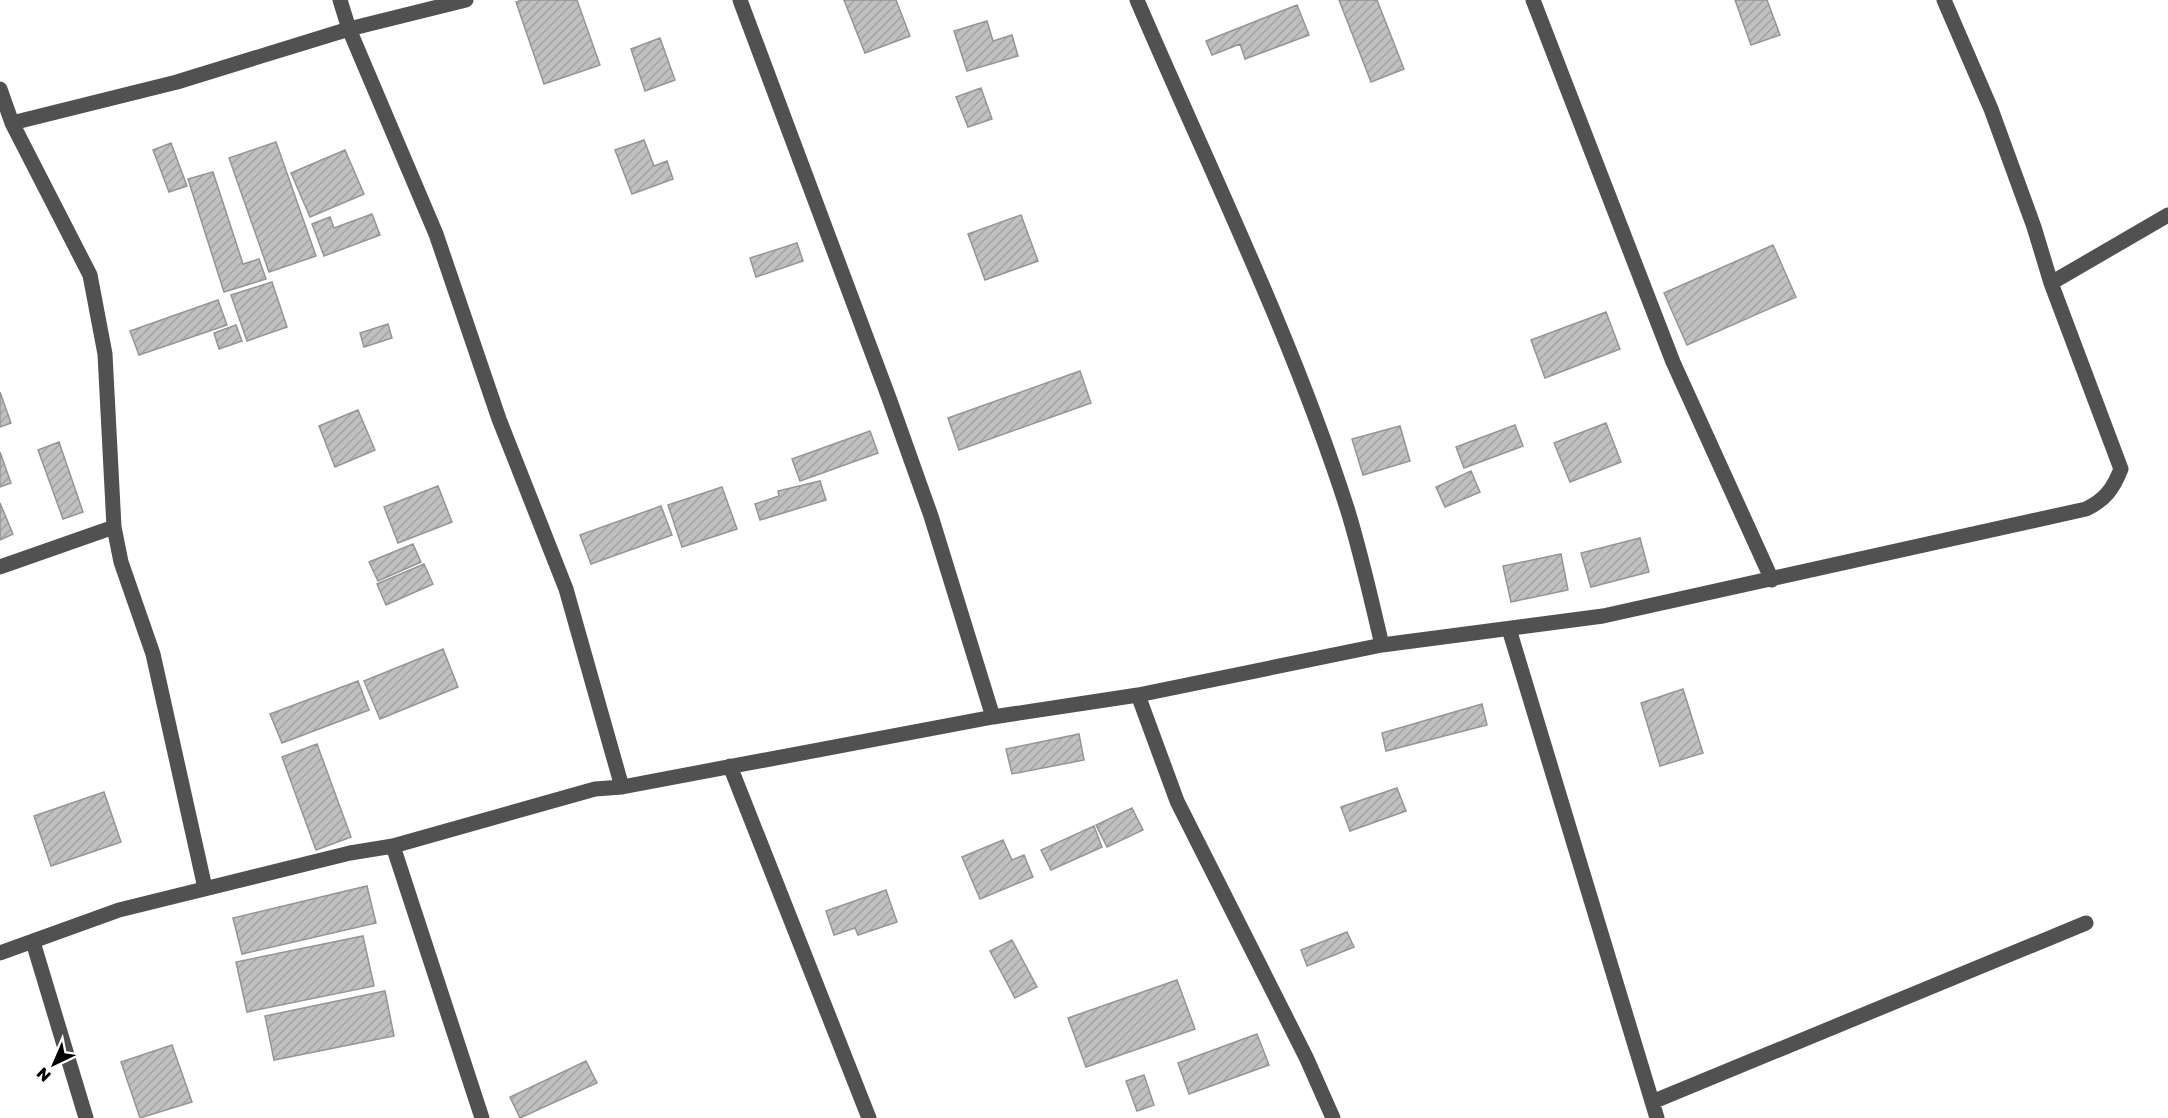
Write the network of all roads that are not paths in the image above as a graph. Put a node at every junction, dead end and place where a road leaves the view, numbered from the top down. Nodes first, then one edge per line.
1 (340, 0) edge
2 (466, 0) edge
3 (740, 0) edge
4 (1137, 0) edge
5 (1533, 0) edge
6 (1944, 0) edge
7 (349, 29) junction
8 (0, 89) edge
9 (12, 123) junction
10 (2168, 216) edge
11 (2051, 283) junction
12 (114, 526) junction
13 (0, 567) edge
14 (1772, 580) junction
15 (1509, 628) junction
16 (1382, 645) junction
17 (1138, 695) junction
18 (993, 717) junction
19 (730, 766) junction
20 (622, 787) junction
21 (393, 846) junction
22 (205, 888) junction
23 (2086, 923) dead end
24 (33, 942) junction
25 (0, 953) edge
26 (1652, 1102) junction
27 (86, 1118) edge
28 (482, 1118) edge
29 (869, 1118) edge
30 (1333, 1118) edge
31 (1657, 1118) edge

1 - 7 street
2 - 7 street
3 - 18 street
4 - 16 street
5 - 14 street
6 - 11 street
7 - 9 street
7 - 20 street
8 - 9 street
9 - 12 street
10 - 11 street
11 - 14 street
12 - 13 street
12 - 22 street
14 - 15 street
15 - 16 street
15 - 26 street
16 - 17 street
17 - 18 street
17 - 30 street
18 - 19 street
19 - 20 street
19 - 29 street
20 - 21 street
21 - 22 street
21 - 28 street
22 - 24 street
23 - 26 street
24 - 25 street
24 - 27 street
26 - 31 street

